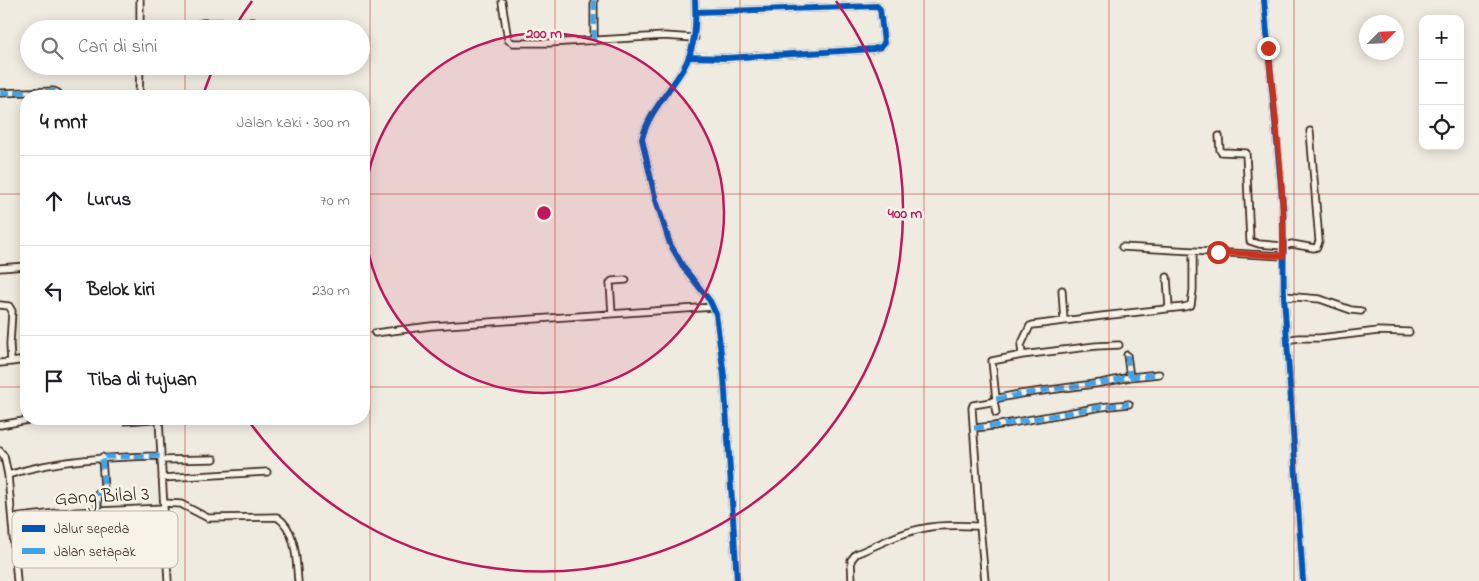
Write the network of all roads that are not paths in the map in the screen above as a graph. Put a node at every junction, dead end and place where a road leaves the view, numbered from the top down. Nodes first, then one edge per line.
1 (140, 0) edge
2 (594, 0) edge
3 (695, 0) edge
4 (1264, 0) edge
5 (502, 2) dead end
6 (696, 12) junction
7 (140, 20) edge
8 (694, 38) junction
9 (594, 41) junction
10 (689, 57) junction
11 (140, 75) edge
12 (139, 90) edge
13 (20, 92) edge
14 (0, 93) edge
15 (1310, 131) dead end
16 (1219, 136) dead end
17 (1283, 246) junction
18 (1122, 247) dead end
19 (1193, 251) junction
20 (1283, 256) junction
21 (20, 266) edge
22 (0, 268) edge
23 (1167, 277) dead end
24 (626, 280) dead end
25 (1062, 290) dead end
26 (1284, 296) junction
27 (0, 305) edge
28 (713, 307) junction
29 (1169, 308) junction
30 (1361, 312) dead end
31 (612, 314) junction
32 (1064, 321) junction
33 (375, 332) dead end
34 (1410, 332) dead end
35 (1287, 340) junction
36 (1119, 345) dead end
37 (1022, 355) junction
38 (1127, 355) dead end
39 (20, 361) edge
40 (11, 362) junction
41 (0, 364) edge
42 (1159, 374) dead end
43 (1130, 377) junction
44 (995, 400) junction
45 (1128, 404) dead end
46 (996, 412) dead end
47 (20, 421) edge
48 (0, 425) edge
49 (159, 425) edge
50 (974, 428) junction
51 (1, 452) edge
52 (102, 457) junction
53 (161, 458) junction
54 (214, 459) dead end
55 (266, 472) dead end
56 (8, 475) junction
57 (162, 478) junction
58 (164, 505) junction
59 (98, 511) joint
60 (164, 511) edge
61 (12, 518) edge
62 (980, 526) junction
63 (16, 568) edge
64 (167, 568) edge
65 (17, 581) edge
66 (168, 581) edge
67 (298, 581) edge
68 (737, 581) edge
69 (852, 581) edge
70 (986, 581) edge
71 (1303, 581) edge

1 - 7 street
2 - 9 street
3 - 6 street
4 - 17 street
5 - 9 street
6 - 8 street
6 - 10 street
8 - 9 street
8 - 10 street
10 - 28 street
11 - 12 street
13 - 14 street
15 - 17 street
16 - 17 street
17 - 20 street
18 - 19 street
19 - 20 street
19 - 29 street
20 - 26 street
21 - 22 street
23 - 29 street
24 - 31 street
25 - 32 street
26 - 30 street
26 - 35 street
27 - 40 street
28 - 31 street
28 - 68 street
29 - 32 street
31 - 33 street
32 - 37 street
34 - 35 street
35 - 71 street
36 - 37 street
37 - 44 street
38 - 43 street
39 - 40 street
40 - 41 street
42 - 43 street
43 - 44 street
44 - 46 street
44 - 50 street
45 - 50 street
47 - 48 street
49 - 53 street
50 - 62 street
51 - 56 street
52 - 53 street
52 - 56 street
52 - 59 street
53 - 54 street
53 - 57 street
55 - 57 street
56 - 61 street
57 - 58 street
58 - 59 street, Gang Bilal 3
58 - 60 street
58 - 67 street, Gang Bilal 3
62 - 69 street
62 - 70 street
63 - 65 street
64 - 66 street

